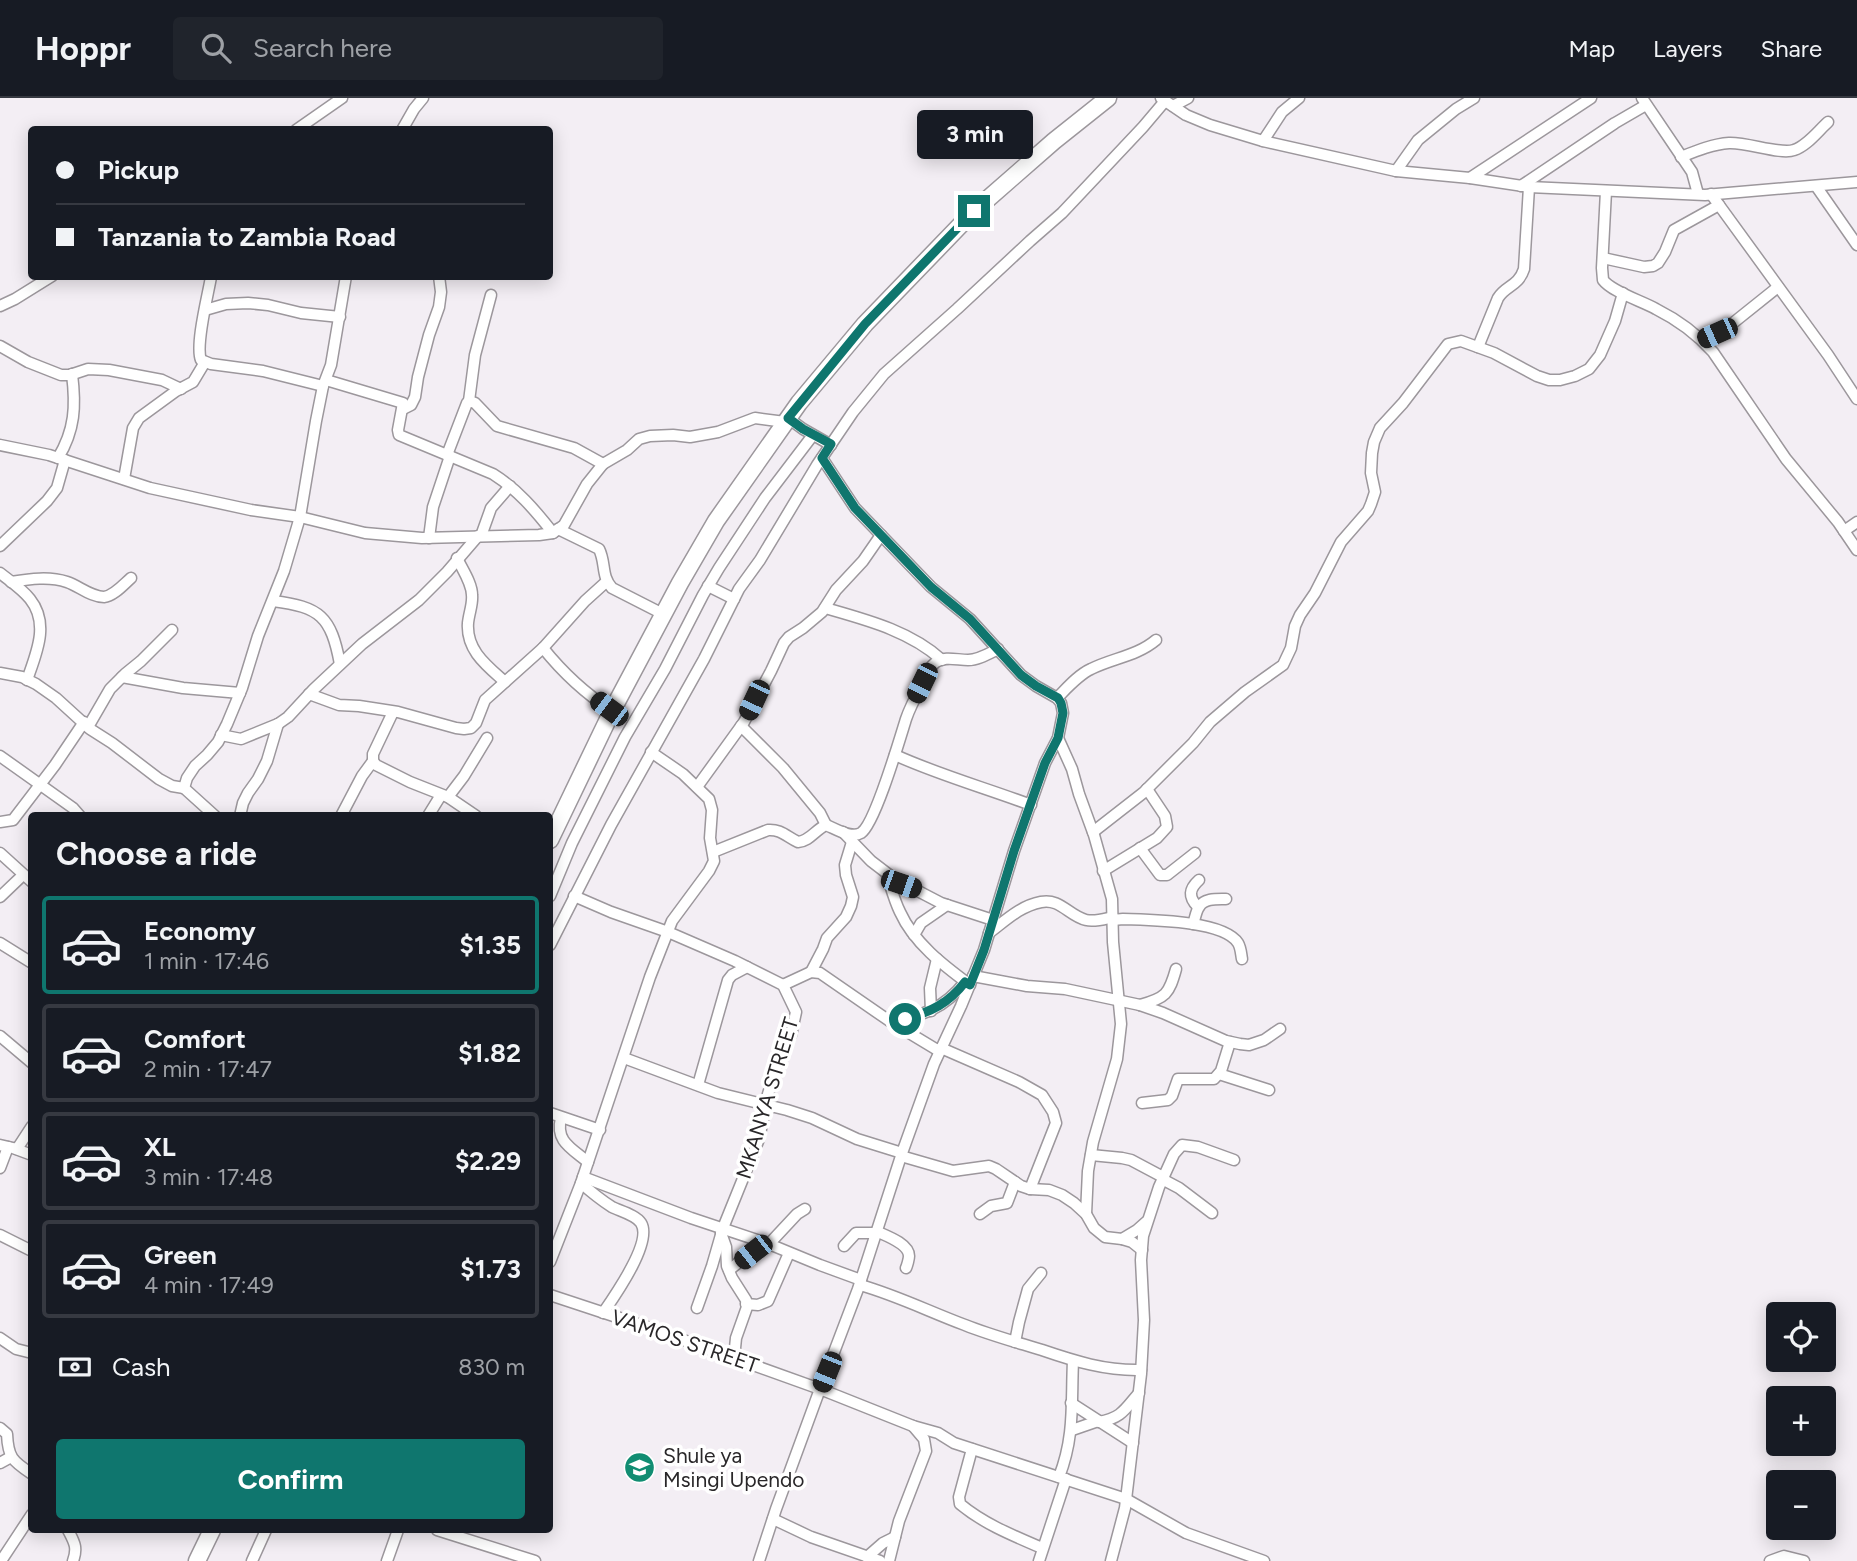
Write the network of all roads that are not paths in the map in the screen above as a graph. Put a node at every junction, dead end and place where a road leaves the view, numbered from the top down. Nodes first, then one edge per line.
1 (342, 98) edge
2 (423, 98) edge
3 (1108, 98) edge
4 (1188, 98) edge
5 (1299, 98) edge
6 (1474, 98) edge
7 (1591, 98) edge
8 (1166, 102) edge
9 (1644, 102) edge
10 (1828, 122) dead end
11 (302, 126) edge
12 (404, 126) edge
13 (1264, 141) junction
14 (1681, 157) junction
15 (1396, 171) junction
16 (1470, 178) junction
17 (1857, 183) edge
18 (1816, 186) junction
19 (1525, 187) junction
20 (1606, 191) junction
21 (1698, 194) junction
22 (1711, 194) junction
23 (1719, 205) junction
24 (1857, 245) edge
25 (1603, 258) junction
26 (45, 280) edge
27 (210, 280) edge
28 (345, 280) edge
29 (440, 280) edge
30 (1778, 287) junction
31 (1623, 293) junction
32 (491, 295) dead end
33 (0, 306) edge
34 (205, 310) junction
35 (340, 317) junction
36 (1702, 340) junction
37 (0, 346) edge
38 (1478, 347) junction
39 (205, 362) junction
40 (72, 374) junction
41 (324, 383) junction
42 (181, 389) junction
43 (1857, 399) edge
44 (469, 401) junction
45 (403, 409) junction
46 (786, 420) junction
47 (813, 435) junction
48 (831, 444) junction
49 (0, 445) edge
50 (449, 456) junction
51 (822, 458) junction
52 (61, 459) junction
53 (603, 464) junction
54 (124, 479) junction
55 (510, 486) junction
56 (300, 517) junction
57 (1857, 522) edge
58 (556, 531) junction
59 (1844, 531) junction
60 (881, 535) junction
61 (480, 536) junction
62 (429, 538) junction
63 (0, 546) edge
64 (1857, 550) edge
65 (457, 558) junction
66 (0, 573) edge
67 (131, 578) dead end
68 (11, 582) junction
69 (606, 582) junction
70 (708, 586) junction
71 (734, 599) junction
72 (273, 601) junction
73 (825, 607) junction
74 (663, 614) junction
75 (172, 630) dead end
76 (1156, 640) dead end
77 (543, 648) junction
78 (998, 649) junction
79 (942, 660) junction
80 (340, 664) junction
81 (0, 673) edge
82 (122, 677) junction
83 (27, 680) junction
84 (505, 682) junction
85 (240, 693) junction
86 (309, 694) junction
87 (1058, 698) junction
88 (612, 711) junction
89 (393, 712) junction
90 (278, 724) junction
91 (86, 725) junction
92 (741, 726) junction
93 (221, 735) junction
94 (487, 738) dead end
95 (1058, 738) junction
96 (651, 752) junction
97 (895, 755) junction
98 (0, 756) edge
99 (373, 761) junction
100 (41, 784) junction
101 (697, 786) junction
102 (184, 788) junction
103 (1147, 789) junction
104 (444, 796) junction
105 (1031, 805) junction
106 (76, 812) edge
107 (211, 812) edge
108 (241, 812) edge
109 (343, 812) edge
110 (431, 812) edge
111 (467, 812) edge
112 (0, 822) edge
113 (826, 825) junction
114 (842, 831) junction
115 (1093, 832) junction
116 (553, 834) edge
117 (852, 842) junction
118 (1140, 848) junction
119 (713, 852) junction
120 (0, 853) edge
121 (1195, 853) dead end
122 (1104, 871) junction
123 (23, 874) junction
124 (887, 875) junction
125 (28, 878) edge
126 (1199, 880) dead end
127 (553, 889) edge
128 (574, 895) junction
129 (0, 897) edge
130 (1226, 899) dead end
131 (947, 905) junction
132 (1198, 907) junction
133 (1113, 919) junction
134 (993, 920) junction
135 (1193, 924) junction
136 (668, 932) junction
137 (989, 933) junction
138 (914, 935) junction
139 (553, 939) edge
140 (0, 943) edge
141 (937, 959) junction
142 (1242, 959) dead end
143 (28, 960) edge
144 (747, 967) junction
145 (1176, 969) dead end
146 (811, 972) junction
147 (969, 981) junction
148 (783, 985) junction
149 (1119, 1002) junction
150 (1140, 1005) junction
151 (931, 1011) junction
152 (891, 1022) junction
153 (1280, 1028) dead end
154 (0, 1036) edge
155 (1230, 1042) junction
156 (940, 1050) junction
157 (624, 1058) junction
158 (28, 1060) edge
159 (1219, 1074) junction
160 (698, 1085) junction
161 (1269, 1090) dead end
162 (1142, 1103) dead end
163 (766, 1104) junction
164 (553, 1114) edge
165 (561, 1118) junction
166 (28, 1130) edge
167 (600, 1130) junction
168 (8, 1147) edge
169 (28, 1154) edge
170 (902, 1155) junction
171 (1091, 1155) junction
172 (1234, 1160) dead end
173 (588, 1162) junction
174 (0, 1168) edge
175 (1163, 1178) junction
176 (582, 1180) junction
177 (1014, 1182) junction
178 (1030, 1189) junction
179 (805, 1209) dead end
180 (1212, 1213) dead end
181 (979, 1214) dead end
182 (1086, 1214) junction
183 (1146, 1222) junction
184 (722, 1231) junction
185 (877, 1232) junction
186 (0, 1235) edge
187 (1122, 1238) junction
188 (767, 1243) junction
189 (844, 1246) dead end
190 (28, 1249) edge
191 (1142, 1250) junction
192 (789, 1253) junction
193 (553, 1254) edge
194 (906, 1268) dead end
195 (729, 1270) junction
196 (1041, 1273) dead end
197 (861, 1282) junction
198 (553, 1296) edge
199 (746, 1304) junction
200 (697, 1308) dead end
201 (603, 1313) junction
202 (0, 1338) edge
203 (1015, 1342) junction
204 (28, 1352) edge
205 (734, 1358) junction
206 (1073, 1361) junction
207 (1141, 1370) junction
208 (820, 1389) junction
209 (1139, 1393) junction
210 (1072, 1403) junction
211 (1099, 1422) junction
212 (913, 1426) junction
213 (0, 1427) edge
214 (1072, 1430) junction
215 (1133, 1443) junction
216 (972, 1449) junction
217 (10, 1457) junction
218 (0, 1463) edge
219 (28, 1471) edge
220 (1063, 1478) junction
221 (1126, 1499) junction
222 (773, 1519) junction
223 (28, 1520) edge
224 (70, 1533) edge
225 (211, 1533) edge
226 (264, 1533) edge
227 (397, 1533) edge
228 (456, 1533) edge
229 (895, 1537) junction
230 (1042, 1548) junction
231 (867, 1557) junction
232 (1, 1561) edge
233 (74, 1561) edge
234 (197, 1561) edge
235 (252, 1561) edge
236 (387, 1561) edge
237 (535, 1561) edge
238 (759, 1561) edge
239 (880, 1561) edge
240 (889, 1561) edge
241 (1039, 1561) edge
242 (1111, 1561) edge
243 (1264, 1561) edge
244 (1770, 1561) edge
245 (1804, 1561) edge

1 - 11 street
2 - 12 street
3 - 46 highway
4 - 8 street
5 - 13 street
6 - 15 street
7 - 16 street
8 - 13 street
8 - 48 street
9 - 14 street
9 - 19 street
10 - 14 street
13 - 15 street
14 - 21 street
15 - 16 street
16 - 19 street
17 - 18 street
18 - 22 street
18 - 24 street
19 - 20 street
19 - 38 street
20 - 21 street
20 - 25 street
21 - 22 street
22 - 23 street
23 - 25 street
23 - 30 street
25 - 31 street
26 - 33 street
27 - 34 street
28 - 35 street
29 - 45 street
30 - 36 street
30 - 43 street
31 - 36 street
31 - 38 street
32 - 44 street
34 - 35 street
34 - 39 street
35 - 41 street
36 - 59 street
37 - 40 street
38 - 103 street
39 - 41 street
39 - 42 street
40 - 42 street
40 - 52 street
41 - 45 street
41 - 56 street
42 - 54 street
44 - 50 street
44 - 53 street
45 - 50 street
46 - 47 street
46 - 53 street
46 - 74 highway
47 - 48 street
47 - 70 street
48 - 51 street
49 - 52 street
50 - 55 street
50 - 62 street
51 - 60 street
51 - 71 street
52 - 54 street
52 - 63 street
53 - 58 street
54 - 56 street
55 - 58 street
55 - 61 street
56 - 62 street
56 - 72 street
57 - 59 street
58 - 61 street
58 - 69 street
59 - 64 street
60 - 73 street
60 - 78 street
61 - 62 street
61 - 65 street
65 - 80 street
65 - 84 street
66 - 68 street
67 - 68 street
68 - 83 street
69 - 74 street
69 - 77 street
70 - 71 street
70 - 127 street
71 - 96 street
72 - 80 street
72 - 85 street
73 - 79 street
73 - 92 street
74 - 88 highway
75 - 82 street
76 - 87 street
77 - 84 street
77 - 88 street
78 - 79 street
78 - 87 street
79 - 97 street
80 - 86 street
81 - 83 street
82 - 85 street
82 - 91 street
83 - 91 street
84 - 89 street
85 - 93 street
86 - 89 street
86 - 90 street
87 - 95 street
88 - 116 highway
89 - 99 street
90 - 93 street
90 - 108 street
91 - 100 street
91 - 102 street
92 - 101 street
92 - 113 street
93 - 102 street
94 - 104 street
95 - 105 street
95 - 115 street
96 - 101 street
96 - 128 street
97 - 105 street
97 - 114 street
98 - 100 street
99 - 104 street
99 - 109 street
100 - 106 street
100 - 112 street
101 - 119 street
102 - 107 street
103 - 115 street
103 - 118 street
104 - 110 street
104 - 111 street
105 - 134 street
113 - 114 street
113 - 119 street
114 - 117 street
115 - 122 street
117 - 124 street
117 - 146 street
118 - 121 street
118 - 122 street
119 - 136 street
120 - 123 street
122 - 133 street
123 - 125 street
123 - 129 street
124 - 131 street
124 - 138 street
126 - 132 street
128 - 136 street, MKANYA STREET
128 - 139 street
130 - 132 street
131 - 134 street
131 - 138 street
132 - 135 street
133 - 135 street
133 - 137 street
133 - 149 street
134 - 137 street
135 - 142 street
136 - 144 street, MKANYA STREET
136 - 157 street
137 - 147 street
138 - 141 street
140 - 143 street
141 - 147 street
141 - 151 street
144 - 148 street, MKANYA STREET
144 - 160 street
145 - 150 street
146 - 148 street
146 - 152 street
147 - 149 street
147 - 151 street
147 - 156 street
148 - 163 street, MKANYA STREET
149 - 150 street
149 - 171 street
150 - 155 street
151 - 152 street
152 - 156 street
153 - 155 street
154 - 158 street
155 - 159 street
156 - 170 street
156 - 178 street
157 - 160 street
157 - 167 street
159 - 161 street
159 - 162 street
160 - 163 street
163 - 170 street
163 - 184 street, MKANYA STREET
164 - 165 street
165 - 167 street
165 - 173 street
166 - 168 street
167 - 173 street
168 - 169 street
168 - 174 street
170 - 177 street
170 - 185 street
171 - 175 street
171 - 182 street
172 - 175 street
173 - 176 street
175 - 180 street
175 - 183 street
176 - 184 street
176 - 193 street
176 - 201 street
177 - 178 street
177 - 181 street
178 - 182 street
179 - 188 street
182 - 187 street
183 - 187 street
183 - 191 street
184 - 188 street
184 - 195 street
184 - 200 street, MKANYA STREET
185 - 189 street
185 - 194 street
185 - 197 street
186 - 190 street
187 - 191 street
188 - 192 street
188 - 195 street
191 - 207 street
192 - 197 street
192 - 199 street
195 - 199 street
196 - 203 street
197 - 203 street
197 - 208 street
198 - 201 street, VAMOS STREET
199 - 205 street
201 - 205 street, VAMOS STREET
202 - 204 street
203 - 206 street
205 - 208 street, VAMOS STREET
206 - 207 street
206 - 210 street
207 - 209 street
208 - 212 street, VAMOS STREET
208 - 222 street
209 - 211 street
209 - 215 street
210 - 211 street
210 - 214 street
211 - 214 street
211 - 215 street
212 - 216 street, VAMOS STREET
212 - 229 street
213 - 217 street
214 - 220 street
215 - 221 street
216 - 220 street, VAMOS STREET
216 - 230 street
217 - 218 street
217 - 219 street
220 - 221 street, VAMOS STREET
220 - 230 street
221 - 242 street
221 - 243 street, VAMOS STREET
222 - 231 street
222 - 238 street
223 - 232 street
224 - 233 street
225 - 234 highway
226 - 235 street
227 - 236 street
228 - 237 street
229 - 231 street
229 - 240 street
230 - 241 street
231 - 239 street
244 - 245 street

